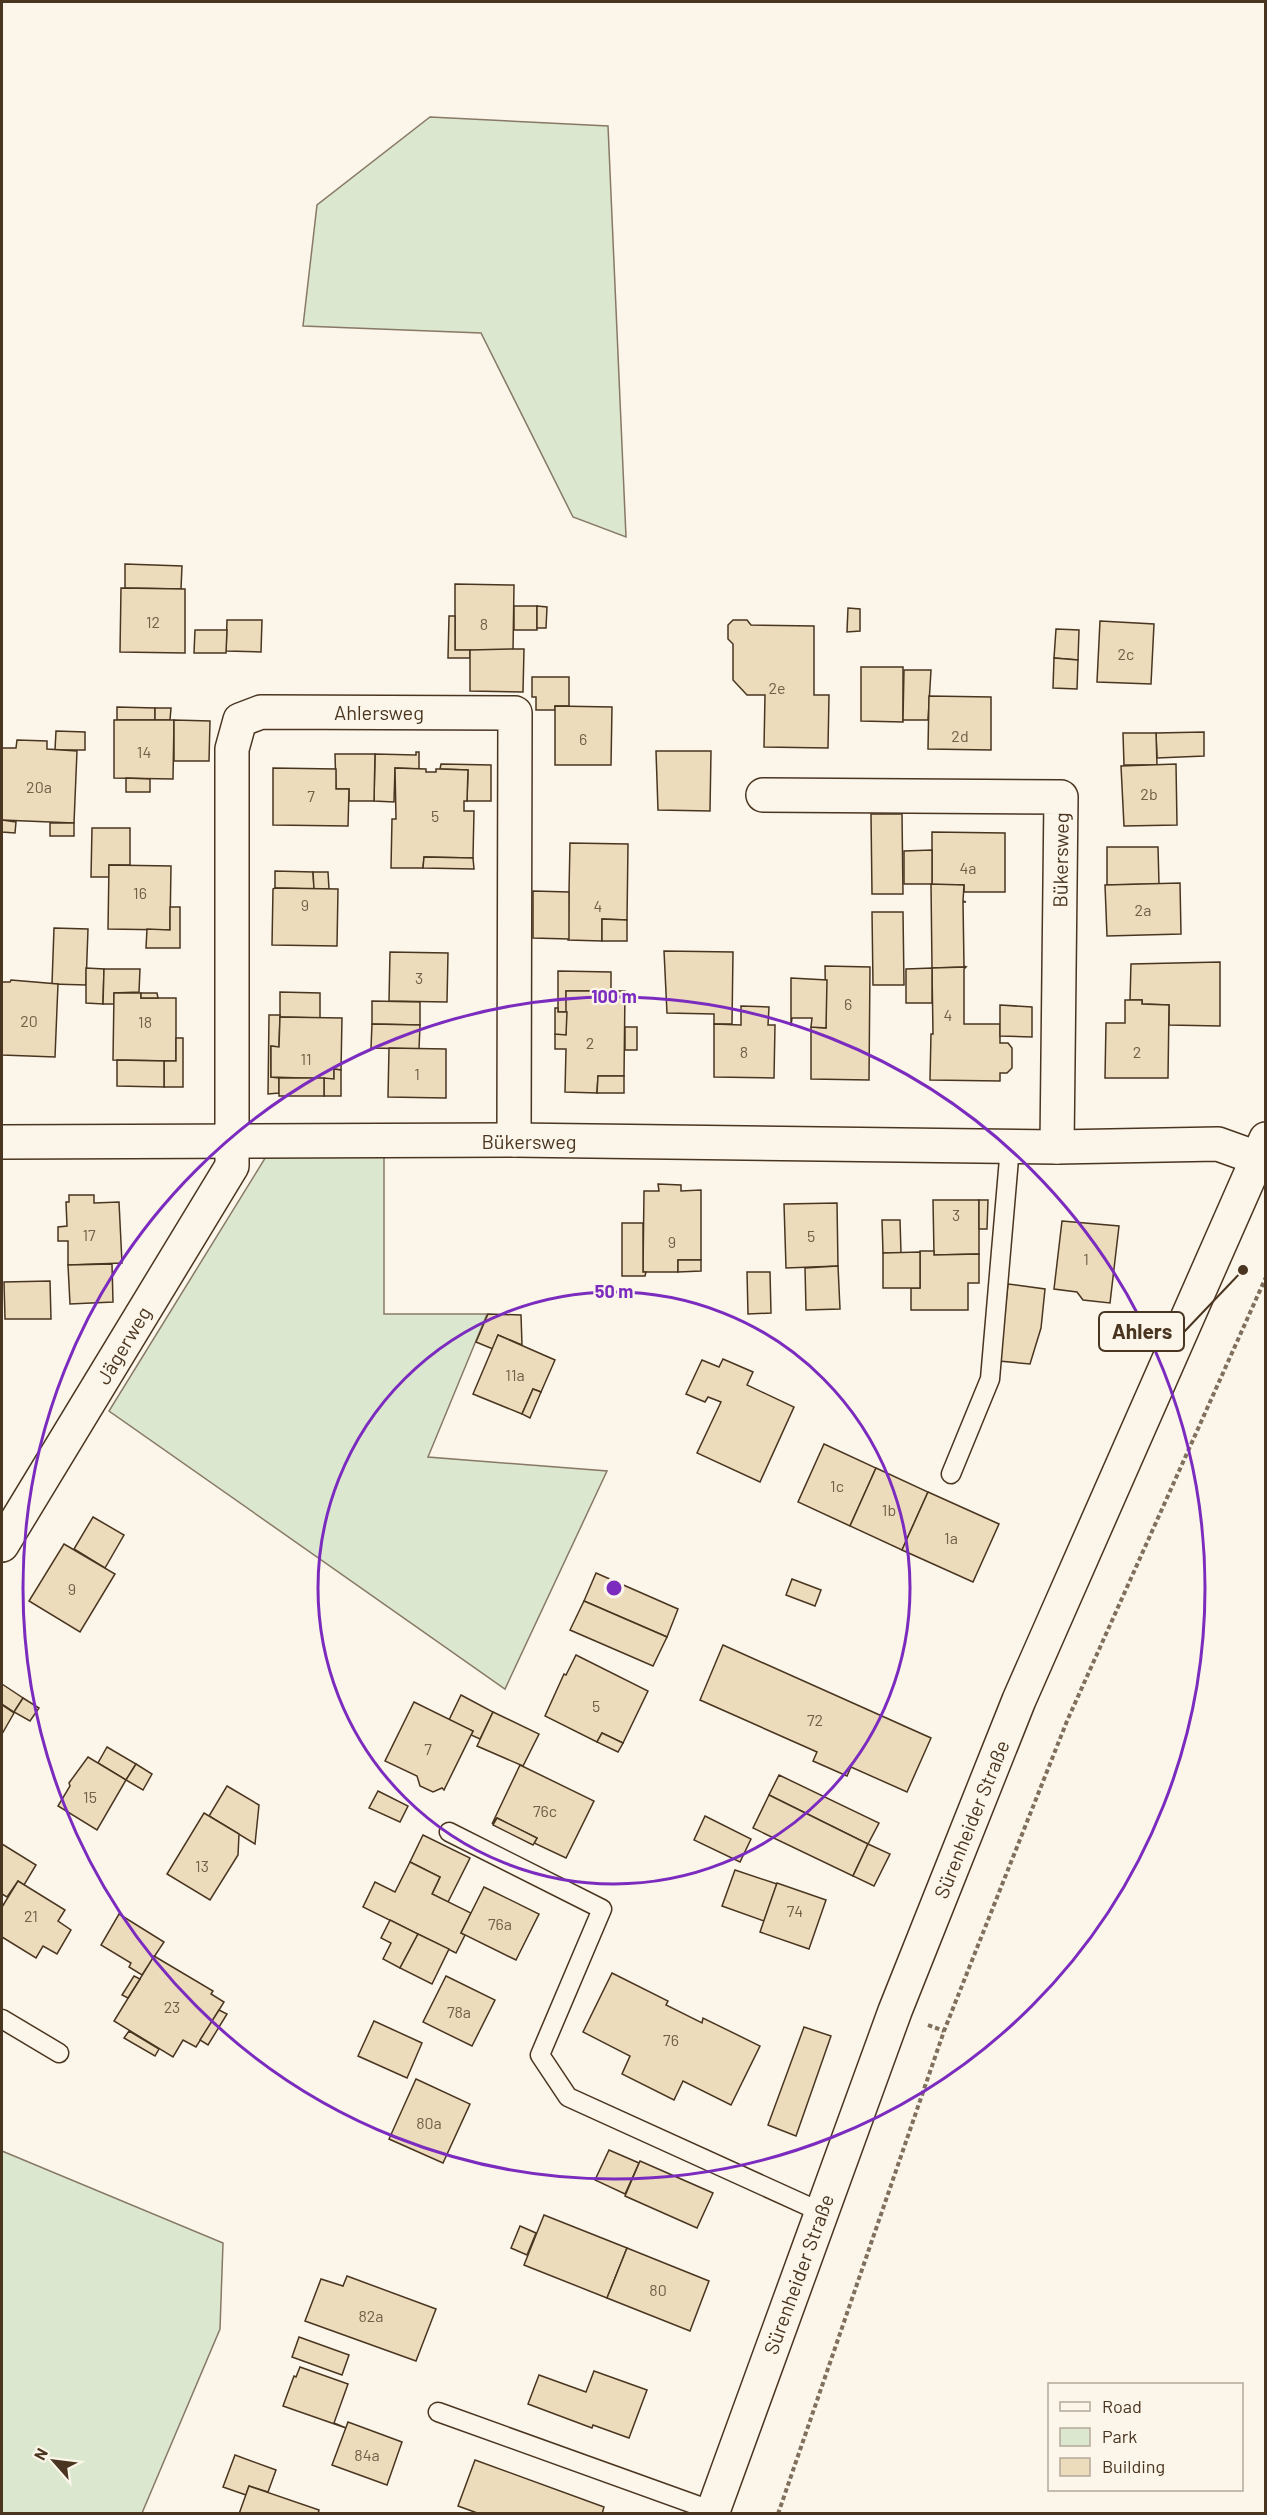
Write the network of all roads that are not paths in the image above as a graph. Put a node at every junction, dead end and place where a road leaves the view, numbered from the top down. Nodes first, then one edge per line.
1 (763, 795) dead end
2 (514, 1140) junction
3 (231, 1141) junction
4 (2, 1142) edge
5 (1010, 1147) junction
6 (1058, 1147) junction
7 (1261, 1149) edge
8 (951, 1474) dead end
9 (2, 1545) edge
10 (449, 1832) dead end
11 (2, 2019) edge
12 (59, 2053) dead end
13 (821, 2212) junction
14 (438, 2412) dead end
15 (712, 2512) edge

1 - 6 street, Bükersweg
2 - 3 street, Bükersweg
2 - 3 street, Ahlersweg
2 - 5 street, Bükersweg
3 - 4 street, Bükersweg
3 - 9 street, Jägerweg
5 - 6 street, Bükersweg
5 - 8 lane
6 - 7 street, Bükersweg
7 - 13 street, Sürenheider Straße
10 - 13 lane
11 - 12 lane
13 - 15 street, Sürenheider Straße
14 - 15 lane

